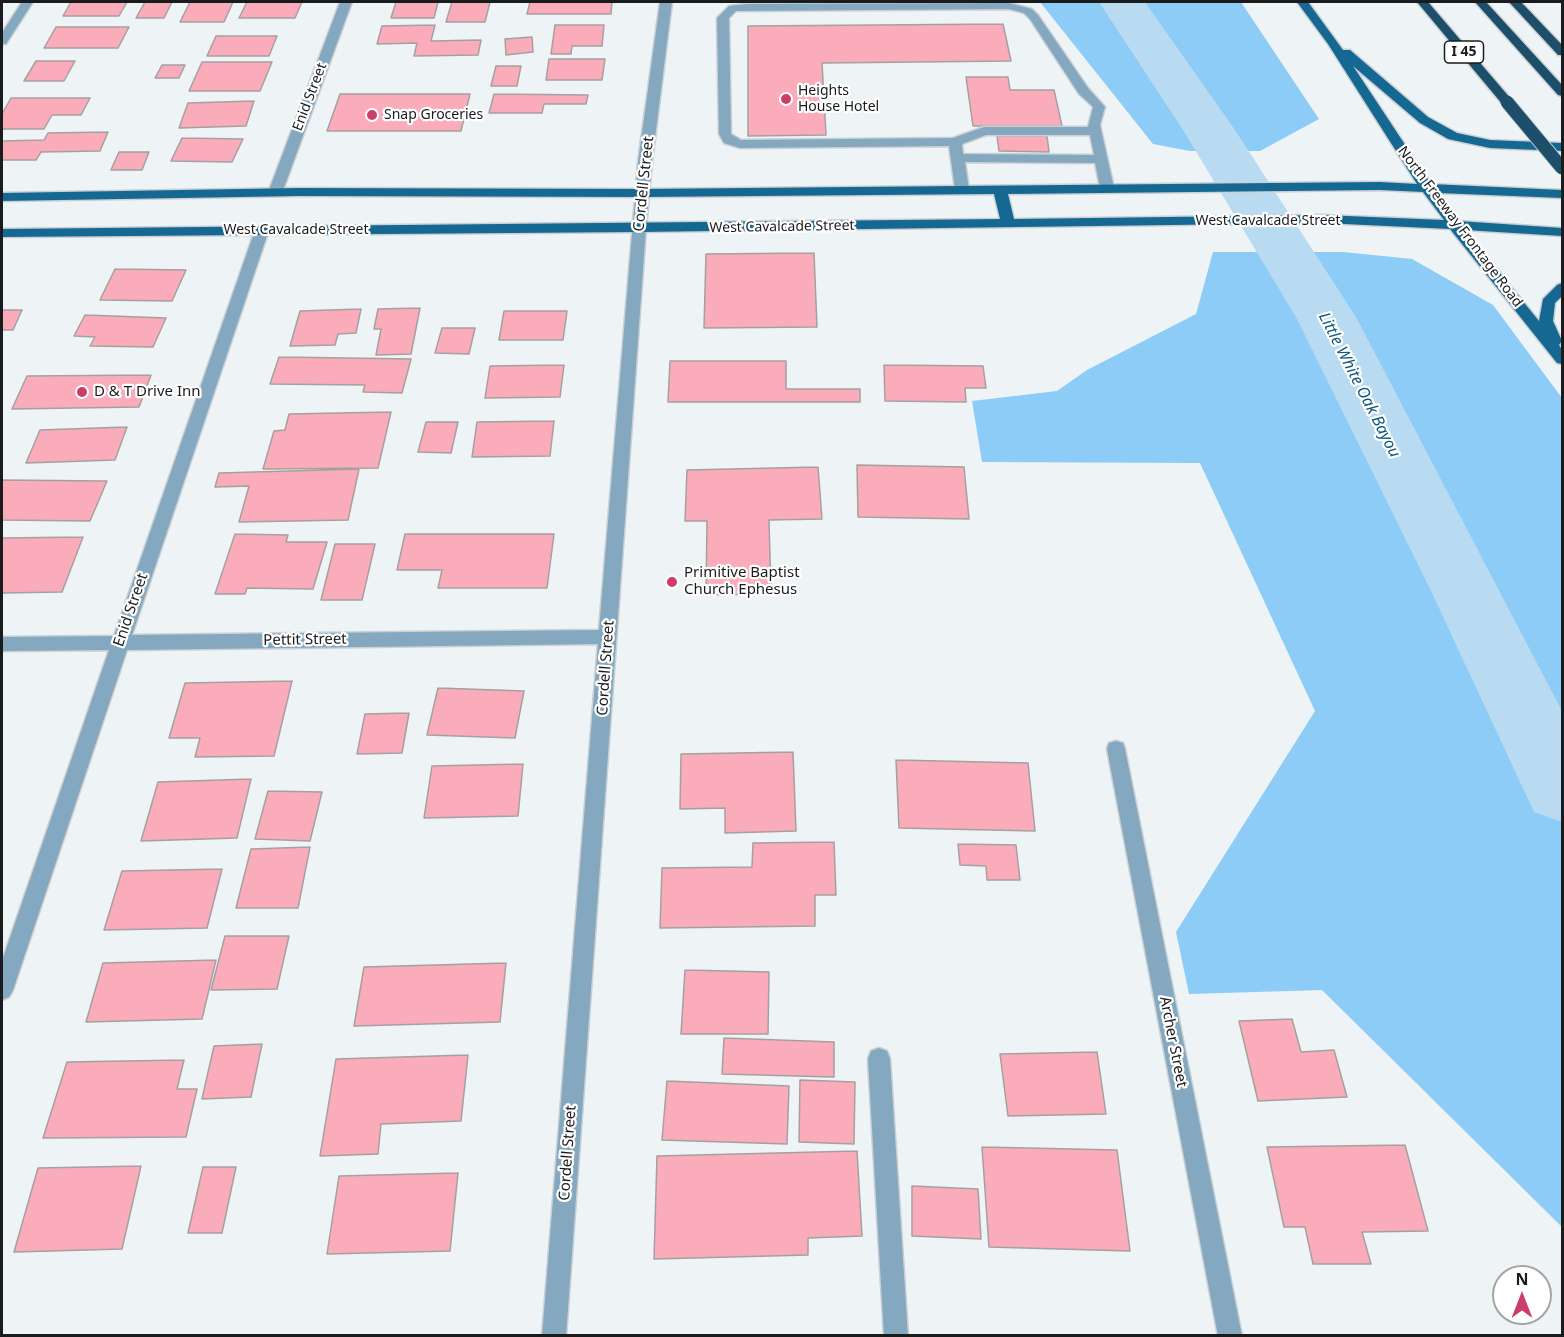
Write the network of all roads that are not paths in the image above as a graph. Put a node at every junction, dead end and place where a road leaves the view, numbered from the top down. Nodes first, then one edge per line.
1 (27, 2) edge
2 (346, 2) edge
3 (666, 2) edge
4 (1302, 2) edge
5 (1422, 2) edge
6 (1480, 2) edge
7 (1515, 2) edge
8 (2, 41) edge
9 (1333, 43) junction
10 (1563, 52) edge
11 (1563, 92) edge
12 (1095, 131) junction
13 (955, 142) junction
14 (1563, 147) edge
15 (958, 158) junction
16 (1101, 159) junction
17 (1563, 168) edge
18 (1426, 186) junction
19 (1107, 188) junction
20 (962, 189) junction
21 (1000, 189) junction
22 (275, 193) junction
23 (642, 193) junction
24 (1563, 194) edge
25 (2, 196) edge
26 (1008, 224) junction
27 (1454, 225) junction
28 (639, 228) junction
29 (262, 230) junction
30 (1563, 232) edge
31 (2, 233) edge
32 (1563, 288) edge
33 (1563, 358) edge
34 (608, 637) junction
35 (120, 642) junction
36 (2, 644) edge
37 (1116, 749) dead end
38 (2, 990) edge
39 (879, 1059) dead end
40 (554, 1335) edge
41 (896, 1335) edge
42 (1230, 1335) edge

1 - 8 street
2 - 22 street, Enid Street
3 - 23 street, Cordell Street
4 - 9 main road, North Freeway Frontage Road
5 - 17 highway, I 45, bridge
6 - 11 highway
7 - 10 highway
9 - 14 main road
9 - 18 main road, North Freeway Frontage Road
12 - 13 street
12 - 13 street
12 - 16 street
13 - 15 street
15 - 16 street
15 - 20 street
16 - 19 street
18 - 19 main road
18 - 24 main road
18 - 27 main road, North Freeway Frontage Road
19 - 21 main road
20 - 21 main road
20 - 23 main road
21 - 26 main road
22 - 23 main road
22 - 25 main road
23 - 28 street, Cordell Street
26 - 27 main road, West Cavalcade Street
26 - 28 main road, West Cavalcade Street
27 - 30 main road, West Cavalcade Street
27 - 33 main road, North Freeway Frontage Road
28 - 29 main road, West Cavalcade Street
28 - 34 street, Cordell Street
29 - 31 main road, West Cavalcade Street
29 - 35 street, Enid Street
32 - 33 main road
34 - 35 street, Pettit Street
34 - 40 street, Cordell Street
35 - 36 street, Pettit Street
35 - 38 street, Enid Street
37 - 42 street, Archer Street
39 - 41 street

